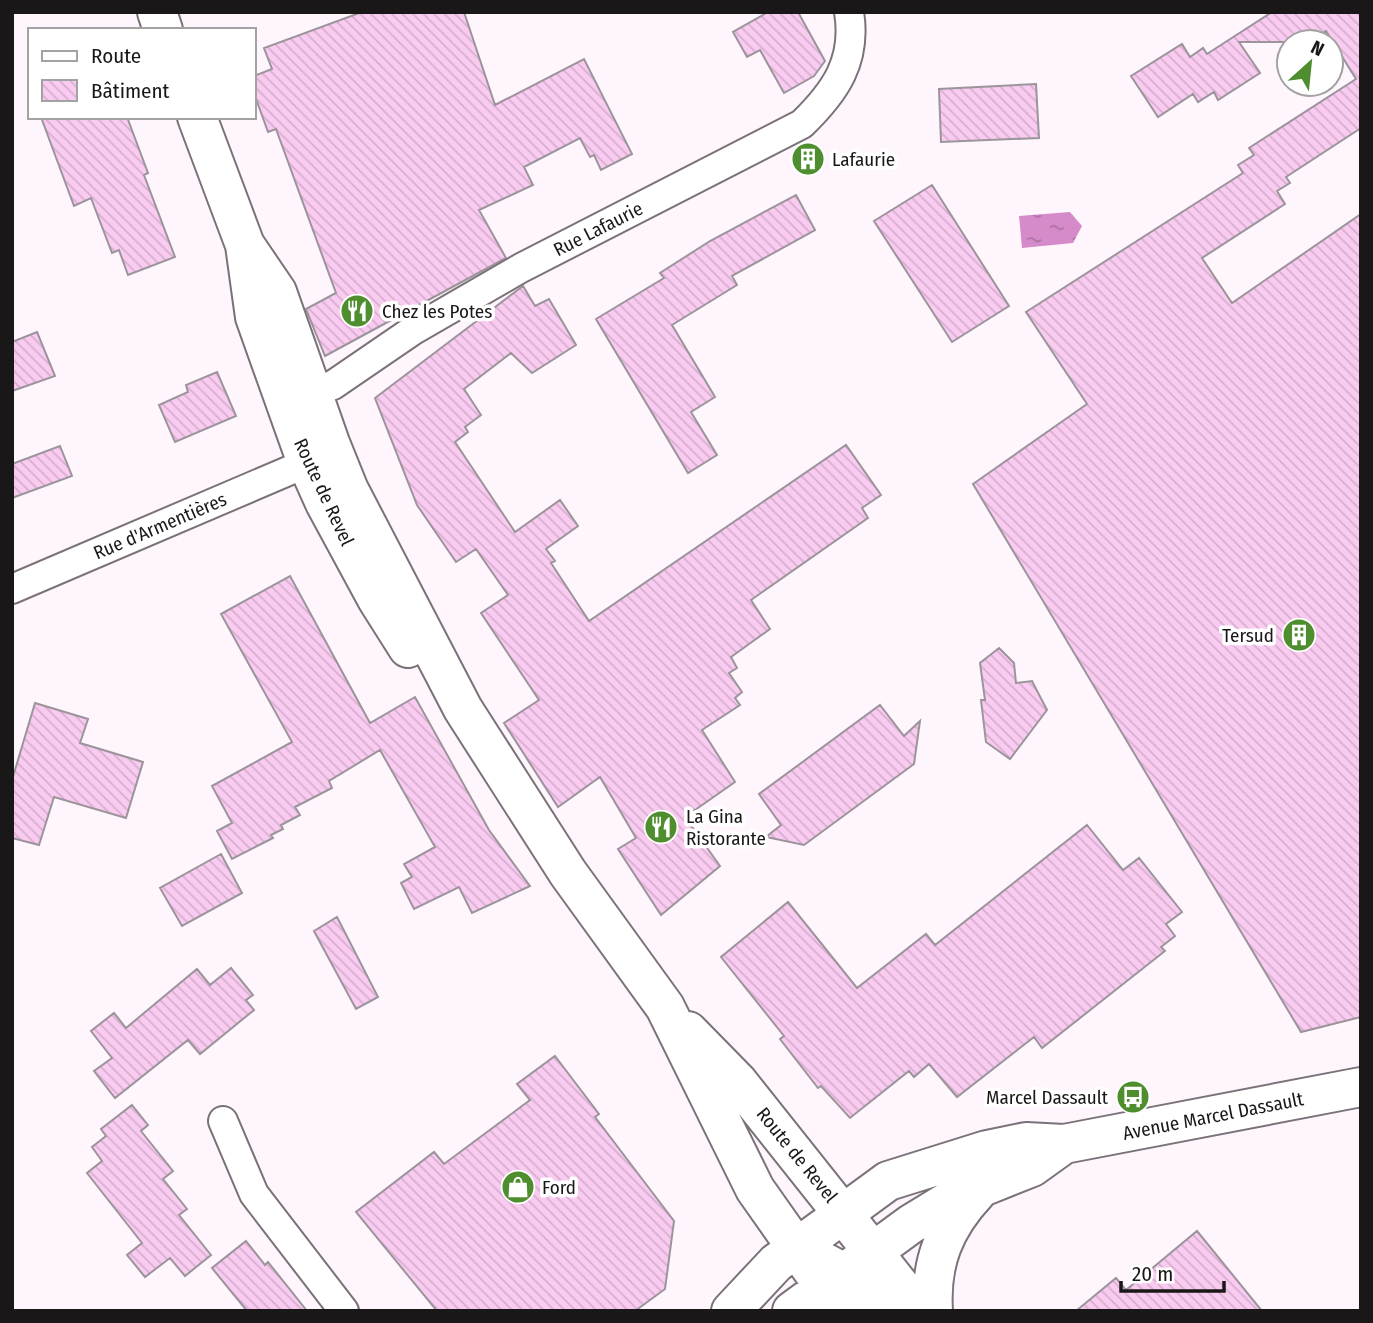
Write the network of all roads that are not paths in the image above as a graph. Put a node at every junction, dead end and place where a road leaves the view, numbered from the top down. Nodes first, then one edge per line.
1 (849, 12) edge
2 (198, 119) edge
3 (299, 398) junction
4 (307, 463) junction
5 (12, 589) edge
6 (463, 709) junction
7 (665, 1007) junction
8 (1361, 1087) edge
9 (223, 1121) dead end
10 (1064, 1144) junction
11 (983, 1186) junction
12 (822, 1229) junction
13 (874, 1251) junction
14 (836, 1290) edge
15 (344, 1311) edge
16 (731, 1311) edge
17 (792, 1311) edge
18 (878, 1311) edge
19 (920, 1311) edge
20 (933, 1311) edge

1 - 3 street, Rue Lafaurie
2 - 3 main road, Route de Revel
3 - 4 main road, Route de Revel
3 - 6 main road, Route de Revel
4 - 5 street, Rue d'Armentières
4 - 6 main road, Route de Revel
6 - 7 main road, Route de Revel
7 - 12 main road, Route de Revel
7 - 12 main road, Route de Revel
8 - 10 main road, Avenue Marcel Dassault
9 - 15 street
10 - 11 main road, Avenue Marcel Dassault
10 - 12 main road, Avenue Marcel Dassault
11 - 13 main road, Avenue Marcel Dassault
11 - 20 main road
12 - 13 main road, Route de Revel
12 - 14 main road, Route de Revel
12 - 16 main road, Avenue Marcel Dassault
13 - 14 main road, Avenue Marcel Dassault
13 - 19 main road, Route de Revel
14 - 17 main road, Avenue Marcel Dassault
14 - 18 main road, Route de Revel

